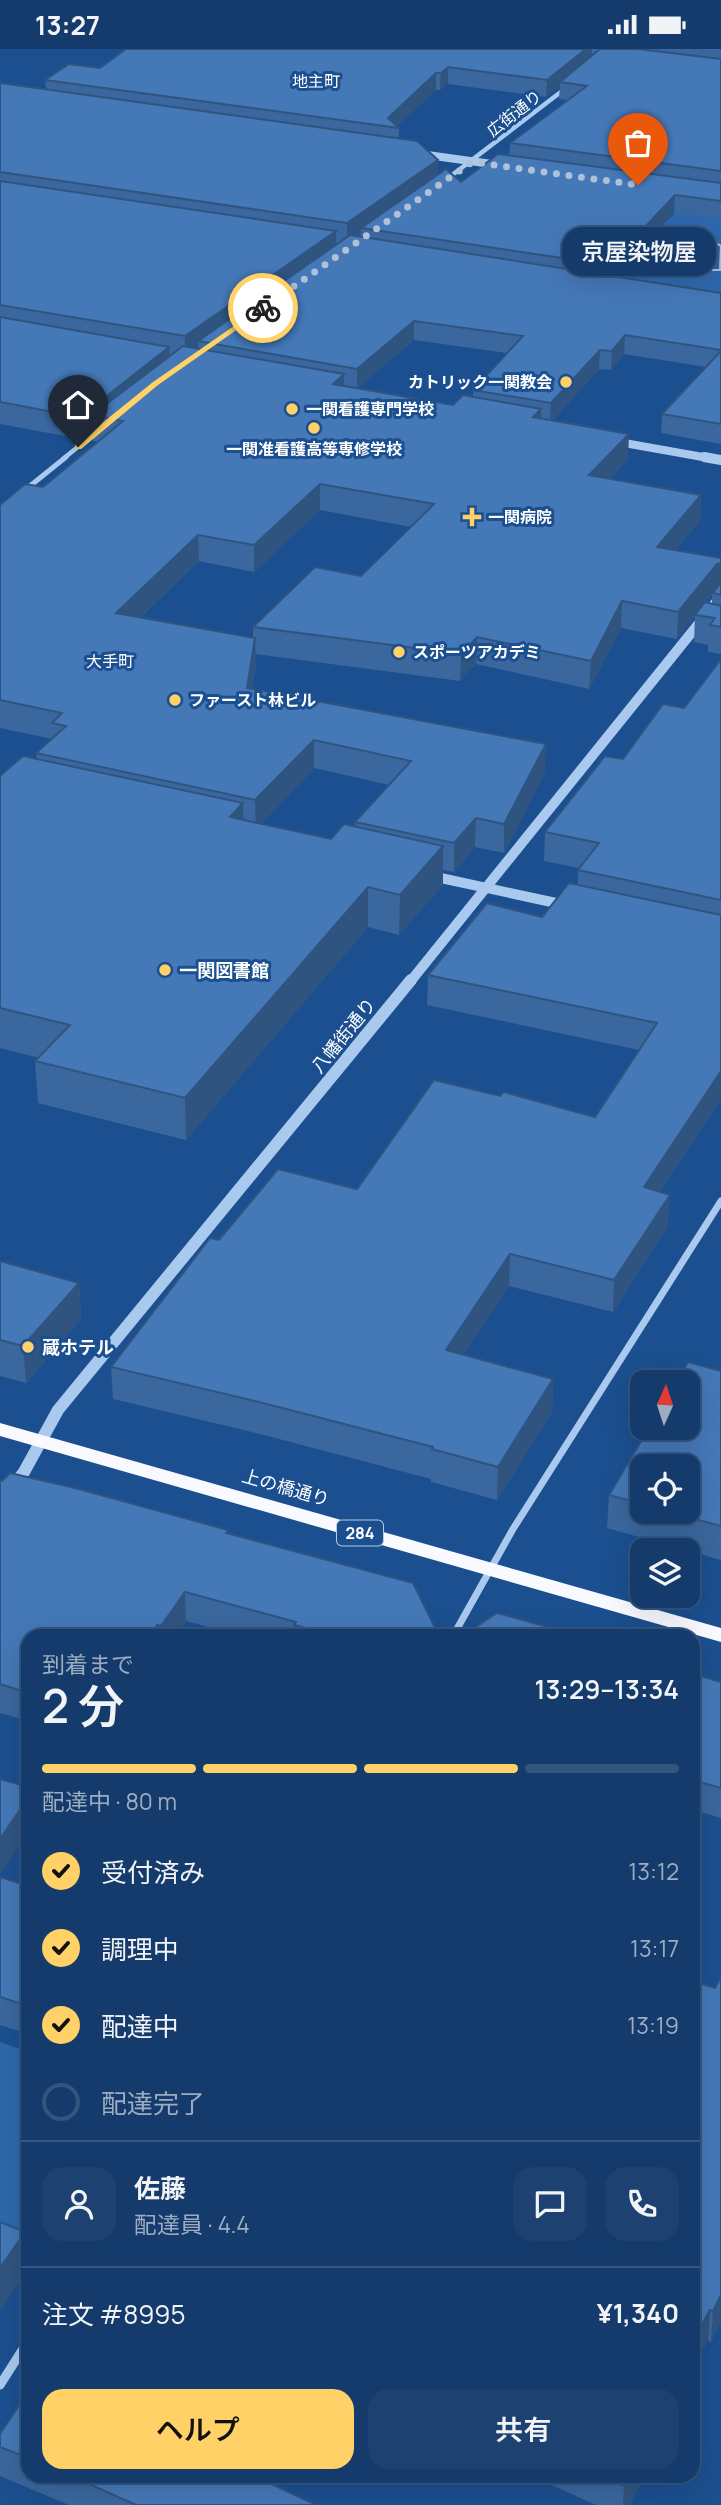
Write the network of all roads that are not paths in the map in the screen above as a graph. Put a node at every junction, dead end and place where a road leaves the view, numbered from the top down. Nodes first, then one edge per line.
1 (570, 85) edge
2 (404, 152) edge
3 (472, 162) junction
4 (513, 167) edge
5 (438, 185) edge
6 (104, 426) edge
7 (600, 439) edge
8 (721, 460) edge
9 (21, 493) edge
10 (721, 596) edge
11 (420, 873) edge
12 (487, 888) junction
13 (578, 907) edge
14 (721, 1201) edge
15 (0, 1429) edge
16 (43, 1440) junction
17 (0, 1502) edge
18 (490, 1570) junction
19 (457, 1629) edge
20 (700, 1629) edge
21 (700, 1629) edge
22 (721, 1635) edge
23 (21, 2352) edge
24 (0, 2385) edge

1 - 3 street, 広街通り
2 - 3 street
3 - 4 street
3 - 5 street, 広街通り
6 - 9 street
7 - 8 street
10 - 12 street, 八幡街通り
11 - 12 street
12 - 13 street
12 - 16 street, 八幡街通り
14 - 18 street
15 - 16 highway, 上の橋通り / 284
16 - 17 street, 八幡街通り
16 - 18 highway, 上の橋通り / 284
18 - 19 street
18 - 21 highway, 上の橋通り / 284
20 - 22 highway, 上の橋通り / 284
23 - 24 street

